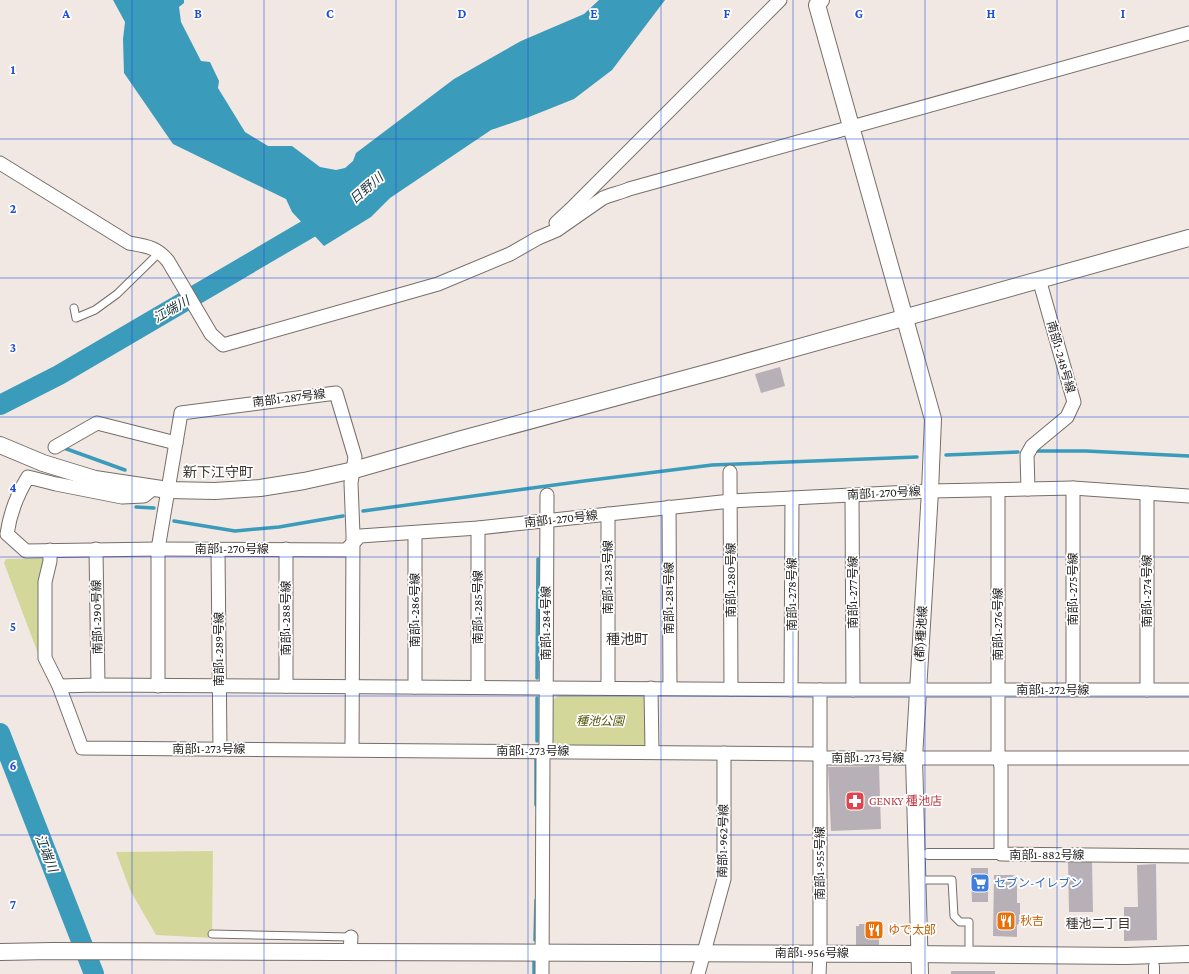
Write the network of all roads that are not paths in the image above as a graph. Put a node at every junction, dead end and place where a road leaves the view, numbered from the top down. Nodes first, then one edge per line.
1 (780, 0) edge
2 (821, 0) edge
3 (1189, 33) edge
4 (851, 128) junction
5 (0, 163) edge
6 (538, 238) junction
7 (1189, 238) edge
8 (160, 252) junction
9 (1039, 279) junction
10 (74, 308) dead end
11 (905, 318) junction
12 (176, 443) junction
13 (0, 445) edge
14 (55, 447) dead end
15 (354, 470) junction
16 (730, 472) dead end
17 (162, 488) junction
18 (1073, 488) junction
19 (1028, 489) junction
20 (998, 490) junction
21 (930, 491) junction
22 (1147, 493) junction
23 (547, 494) dead end
24 (852, 495) junction
25 (1189, 496) edge
26 (792, 498) junction
27 (731, 501) junction
28 (669, 507) junction
29 (608, 514) junction
30 (546, 520) junction
31 (478, 528) junction
32 (415, 533) junction
33 (353, 544) junction
34 (96, 549) junction
35 (158, 549) junction
36 (286, 549) junction
37 (50, 550) junction
38 (218, 550) junction
39 (98, 685) junction
40 (59, 686) junction
41 (158, 686) junction
42 (219, 686) junction
43 (286, 686) junction
44 (415, 687) junction
45 (478, 687) junction
46 (352, 688) junction
47 (546, 688) junction
48 (608, 688) junction
49 (650, 688) junction
50 (670, 688) junction
51 (731, 689) junction
52 (791, 690) junction
53 (820, 690) junction
54 (853, 690) junction
55 (918, 690) junction
56 (998, 690) junction
57 (1073, 690) junction
58 (1147, 690) junction
59 (1189, 690) edge
60 (220, 749) junction
61 (352, 749) junction
62 (544, 751) junction
63 (652, 752) junction
64 (724, 753) junction
65 (820, 754) junction
66 (914, 758) junction
67 (999, 758) junction
68 (1189, 758) edge
69 (928, 854) dead end
70 (1001, 854) junction
71 (1189, 856) edge
72 (918, 880) junction
73 (212, 934) dead end
74 (350, 936) joint
75 (0, 952) edge
76 (350, 952) junction
77 (542, 953) junction
78 (704, 953) junction
79 (820, 954) junction
80 (920, 954) junction
81 (969, 954) junction
82 (1189, 954) edge
83 (542, 974) edge
84 (698, 974) edge
85 (819, 974) edge
86 (920, 974) edge

1 - 6 street
2 - 4 street, (都)種池線
3 - 4 street
4 - 6 street
4 - 11 street, (都)種池線
5 - 8 street
6 - 8 street
7 - 9 street
8 - 10 lane
9 - 11 street
9 - 19 street, 南部1-248号線
11 - 15 street
11 - 21 street, (都)種池線
12 - 14 street
12 - 15 street, 南部1-287号線
12 - 17 street, 南部1-287号線
13 - 17 street
15 - 17 street
15 - 33 street, 南部1-287号線
16 - 27 street, 南部1-280号線
17 - 35 street, 南部1-287号線
17 - 37 street, 南部1-270号線
18 - 19 street, 南部1-270号線
18 - 22 street, 南部1-270号線
18 - 57 street, 南部1-275号線
19 - 20 street, 南部1-270号線
20 - 21 street, 南部1-270号線
20 - 56 street, 南部1-276号線
21 - 24 street, 南部1-270号線
21 - 55 street, (都)種池線
22 - 25 street, 南部1-270号線
22 - 58 street, 南部1-274号線
23 - 30 street, 南部1-284号線
24 - 26 street, 南部1-270号線
24 - 54 street, 南部1-277号線
26 - 27 street, 南部1-270号線
26 - 52 street, 南部1-278号線
27 - 28 street, 南部1-270号線
27 - 51 street, 南部1-280号線
28 - 29 street, 南部1-270号線
28 - 50 street, 南部1-281号線
29 - 30 street, 南部1-270号線
29 - 48 street, 南部1-283号線
30 - 31 street, 南部1-270号線
30 - 47 street, 南部1-284号線
31 - 32 street, 南部1-270号線
31 - 45 street, 南部1-285号線
32 - 33 street, 南部1-270号線
32 - 44 street, 南部1-286号線
33 - 36 street, 南部1-270号線
33 - 46 street, 南部1-287号線
34 - 35 street, 南部1-270号線
34 - 37 street, 南部1-270号線
34 - 39 street, 南部1-290号線
35 - 38 street, 南部1-270号線
35 - 41 street, 南部1-287号線
36 - 38 street, 南部1-270号線
36 - 43 street, 南部1-288号線
37 - 40 street, 南部1-273号線
38 - 42 street, 南部1-289号線
39 - 40 street, 南部1-272号線
39 - 41 street, 南部1-272号線
40 - 60 street, 南部1-273号線
41 - 42 street, 南部1-272号線
42 - 43 street, 南部1-272号線
42 - 60 street, 南部1-289号線
43 - 46 street, 南部1-272号線
44 - 45 street, 南部1-272号線
44 - 46 street, 南部1-272号線
45 - 47 street, 南部1-272号線
46 - 61 street, 南部1-287号線
47 - 48 street, 南部1-272号線
47 - 62 street, 南部1-284号線
48 - 49 street, 南部1-272号線
49 - 50 street, 南部1-272号線
49 - 63 street
50 - 51 street, 南部1-272号線
51 - 52 street, 南部1-272号線
52 - 53 street, 南部1-272号線
53 - 54 street, 南部1-272号線
53 - 65 street, 南部1-955号線
54 - 55 street, 南部1-272号線
55 - 56 street, 南部1-272号線
55 - 66 street, (都)種池線
56 - 57 street, 南部1-272号線
56 - 67 street, 南部1-276号線
57 - 58 street, 南部1-272号線
58 - 59 street, 南部1-272号線
60 - 61 street, 南部1-273号線
61 - 62 street, 南部1-273号線
62 - 63 street, 南部1-273号線
62 - 77 street, 南部1-284号線
63 - 64 street, 南部1-273号線
64 - 65 street, 南部1-273号線
64 - 78 street, 南部1-962号線
65 - 66 street, 南部1-273号線
65 - 79 street, 南部1-955号線
66 - 67 street, 南部1-273号線
66 - 72 street, (都)種池線
67 - 68 street, 南部1-273号線
67 - 70 street, 南部1-882号線
69 - 70 street
70 - 71 street, 南部1-882号線
72 - 80 street, (都)種池線
72 - 81 lane
73 - 74 lane
74 - 76 street
75 - 76 street, 南部1-956号線
76 - 77 street, 南部1-956号線
77 - 78 street, 南部1-956号線
77 - 83 street, 南部1-284号線
78 - 79 street, 南部1-956号線
78 - 84 street, 南部1-962号線
79 - 80 street, 南部1-956号線
79 - 85 street, 南部1-955号線
80 - 81 street, 南部1-956号線
80 - 86 street, (都)種池線
81 - 82 street, 南部1-956号線

